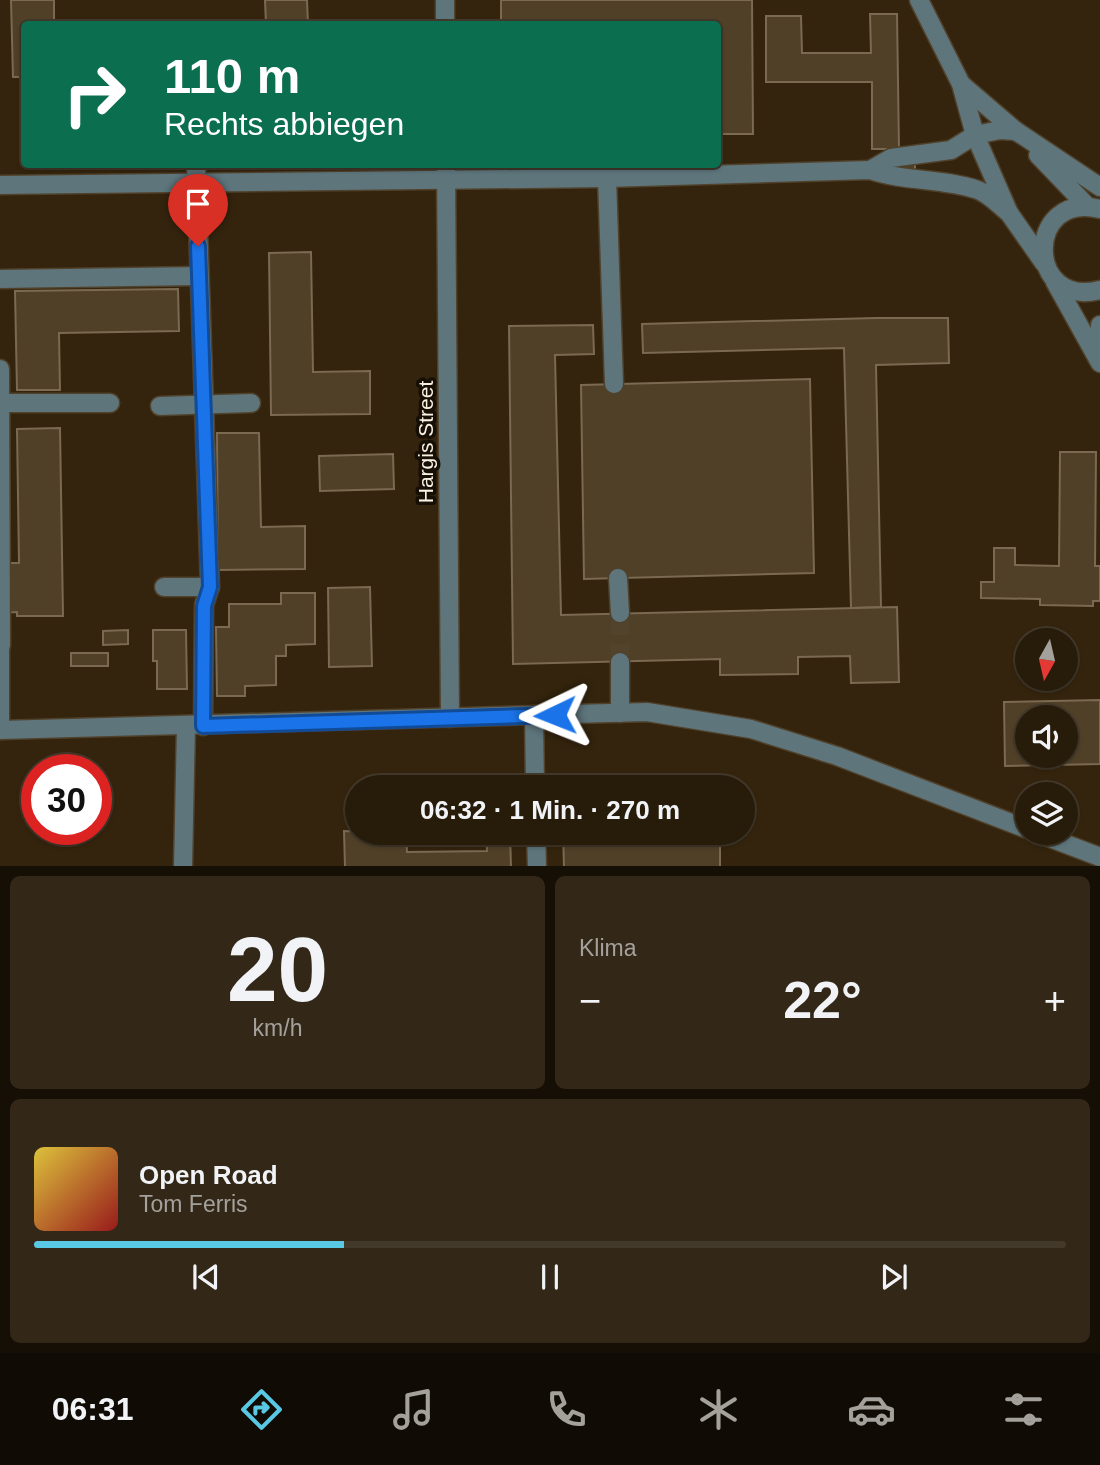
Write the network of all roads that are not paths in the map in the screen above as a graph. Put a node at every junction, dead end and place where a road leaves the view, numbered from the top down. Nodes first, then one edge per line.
1 (445, 0) edge
2 (919, 0) edge
3 (445, 21) edge
4 (961, 85) junction
5 (1016, 131) junction
6 (975, 135) junction
7 (870, 170) junction
8 (446, 172) edge
9 (196, 174) edge
10 (607, 178) junction
11 (0, 186) edge
12 (1100, 187) edge
13 (1094, 207) edge
14 (1010, 213) junction
15 (1048, 269) junction
16 (199, 276) junction
17 (0, 279) edge
18 (1100, 290) edge
19 (1100, 325) edge
20 (1100, 363) edge
21 (0, 369) edge
22 (614, 384) dead end
23 (1, 403) edge
24 (110, 403) dead end
25 (251, 403) dead end
26 (204, 404) junction
27 (160, 406) dead end
28 (618, 578) dead end
29 (164, 587) dead end
30 (210, 587) junction
31 (620, 613) tunnel mouth
32 (1, 645) edge
33 (620, 662) tunnel mouth
34 (620, 713) junction
35 (534, 716) junction
36 (450, 718) junction
37 (195, 726) junction
38 (0, 730) edge
39 (535, 775) edge
40 (1015, 824) edge
41 (536, 845) edge
42 (1068, 845) edge
43 (1100, 857) edge
44 (183, 866) edge
45 (537, 866) edge

1 - 3 street
2 - 4 street
4 - 5 street
4 - 6 street
5 - 6 street
5 - 12 street
5 - 13 street
6 - 7 street
6 - 14 street
7 - 10 street
7 - 14 street
8 - 9 street
8 - 10 street
8 - 36 street, Hargis Street
9 - 11 street
9 - 16 street
10 - 22 street
13 - 15 street
14 - 15 street
15 - 18 street
15 - 20 street
16 - 17 street
16 - 26 street
19 - 20 street
21 - 23 street
23 - 24 street
23 - 32 street
25 - 26 street
26 - 27 street
26 - 30 street
28 - 31 street
29 - 30 street
30 - 37 street
32 - 38 street
33 - 34 street
34 - 35 street
34 - 40 street
35 - 36 street
35 - 39 street
36 - 37 street
37 - 38 street
37 - 44 street
41 - 45 street
42 - 43 street

